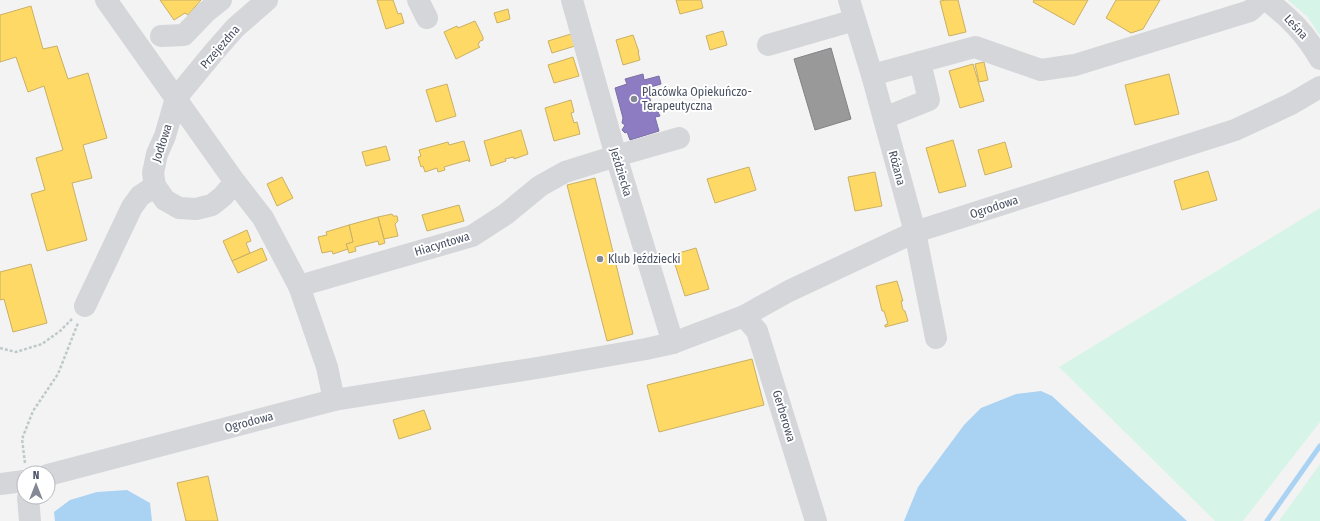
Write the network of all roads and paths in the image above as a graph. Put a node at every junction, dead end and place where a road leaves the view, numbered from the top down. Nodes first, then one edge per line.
1 (106, 0) edge
2 (267, 0) edge
3 (572, 0) edge
4 (1262, 0) edge
5 (1266, 0) edge
6 (218, 2) edge
7 (852, 10) edge
8 (235, 28) junction
9 (161, 36) dead end
10 (768, 45) dead end
11 (1320, 59) edge
12 (920, 62) junction
13 (872, 75) junction
14 (1320, 87) edge
15 (176, 98) junction
16 (884, 118) junction
17 (679, 138) dead end
18 (616, 156) junction
19 (235, 182) junction
20 (155, 186) junction
21 (915, 232) junction
22 (299, 286) junction
23 (85, 306) junction
24 (744, 316) junction
25 (936, 338) dead end
26 (673, 343) junction
27 (0, 348) edge
28 (334, 400) junction
29 (24, 465) edge
30 (56, 473) edge
31 (16, 477) edge
32 (0, 484) edge
33 (29, 505) edge
34 (30, 521) edge
35 (816, 521) edge

1 - 15 street, Jodłowa
2 - 8 street, Przejezdna
3 - 18 street, Jeździecka
4 - 12 street
5 - 11 street, Leśna
6 - 8 street
6 - 9 street
7 - 10 street
7 - 13 street, Różana
8 - 15 street, Przejezdna
12 - 13 street
12 - 16 street
13 - 16 street, Różana
14 - 21 street, Ogrodowa
15 - 19 street, Jodłowa
15 - 20 street, Jodłowa
16 - 21 street, Różana
17 - 18 street, Hiacyntowa
18 - 22 street, Hiacyntowa
18 - 26 street, Jeździecka
19 - 20 street
19 - 22 street, Jodłowa
20 - 23 street
21 - 24 street, Ogrodowa
21 - 25 street, Różana
22 - 28 street
23 - 27 path
23 - 29 path
24 - 26 street, Ogrodowa
24 - 35 street, Gerberowa
26 - 28 street, Ogrodowa
28 - 30 street, Ogrodowa
31 - 32 street
33 - 34 street

